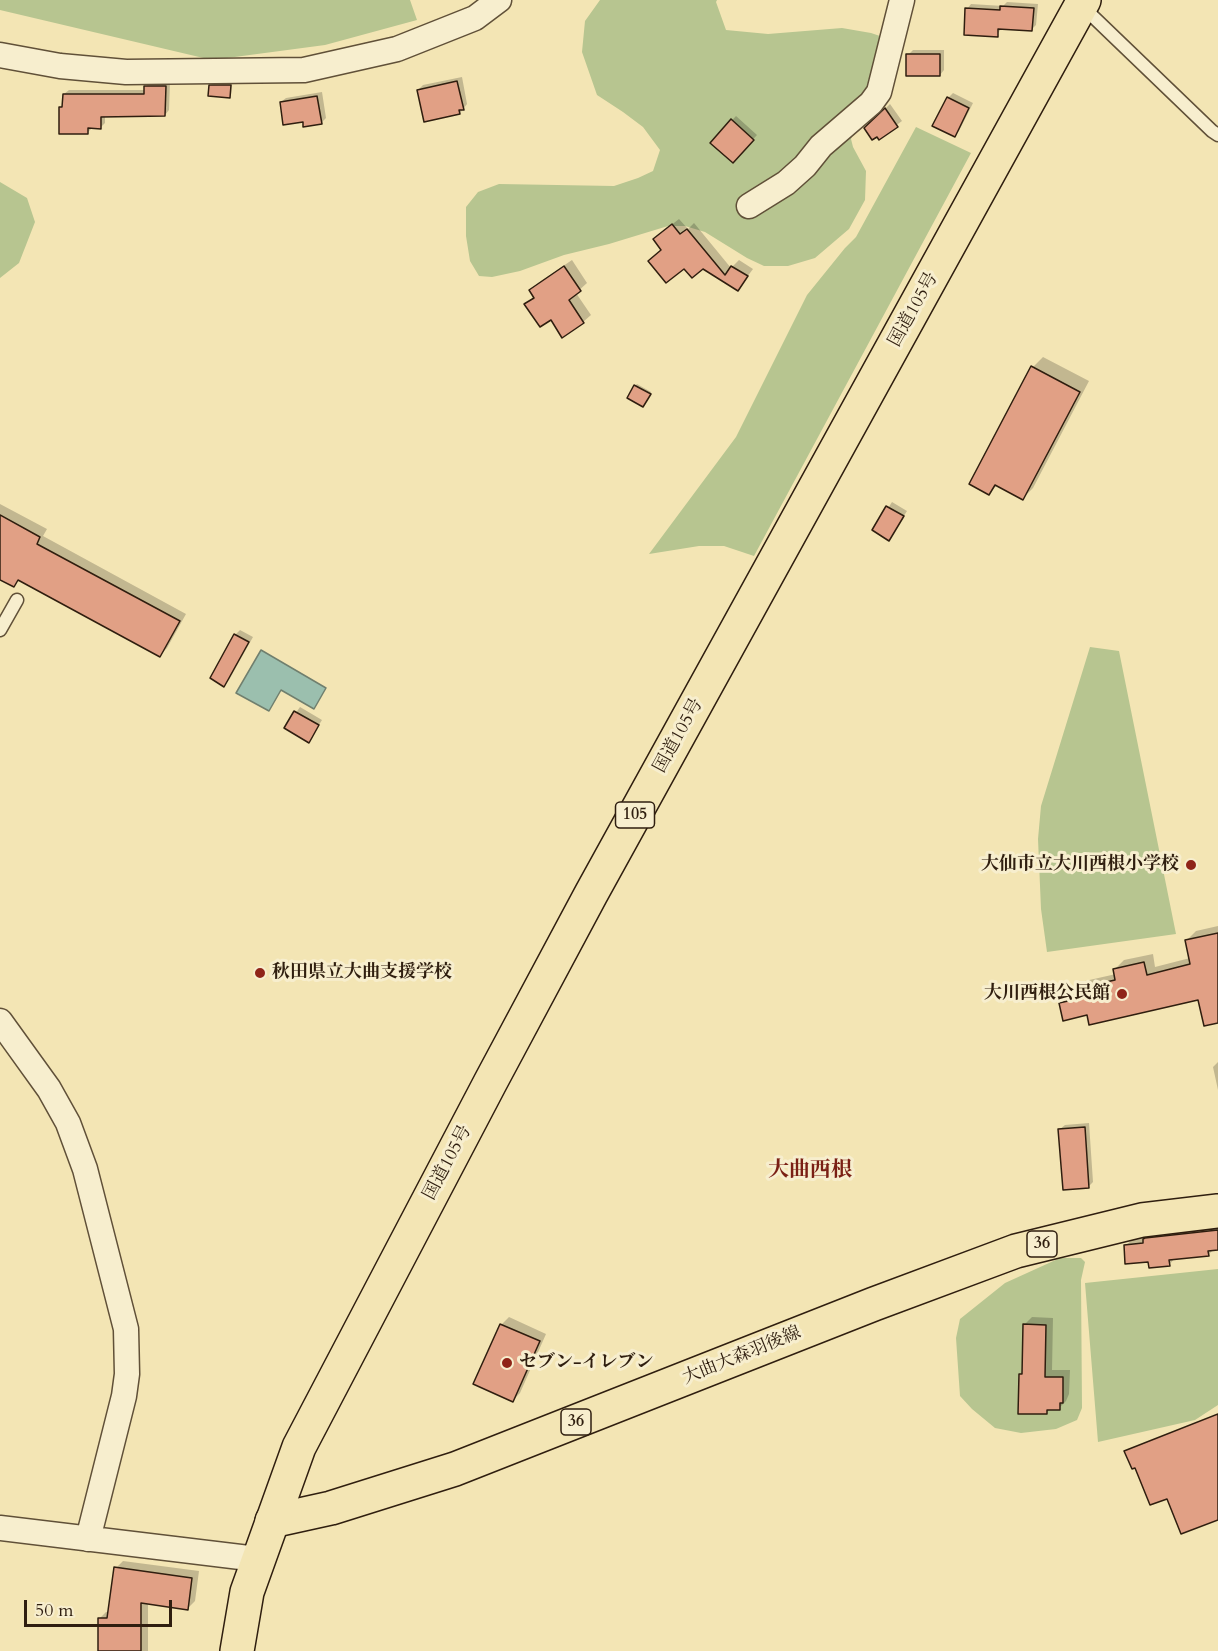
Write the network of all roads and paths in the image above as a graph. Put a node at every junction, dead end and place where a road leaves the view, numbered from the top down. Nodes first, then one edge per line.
1 (499, 0) edge
2 (902, 0) edge
3 (1076, 2) edge
4 (0, 55) edge
5 (1218, 135) edge
6 (749, 206) dead end
7 (17, 600) dead end
8 (0, 630) edge
9 (0, 1021) edge
10 (1218, 1211) edge
11 (272, 1521) junction
12 (0, 1528) edge
13 (88, 1539) junction
14 (258, 1559) junction
15 (237, 1651) edge

1 - 4 street
2 - 6 street
3 - 5 lane
3 - 11 main road, 国道105号 / 105
7 - 8 lane
9 - 13 street
10 - 11 main road, 大曲大森羽後線 / 36
11 - 14 main road, 国道105号 / 105
12 - 13 street
13 - 14 street
14 - 15 main road, 国道105号 / 105

